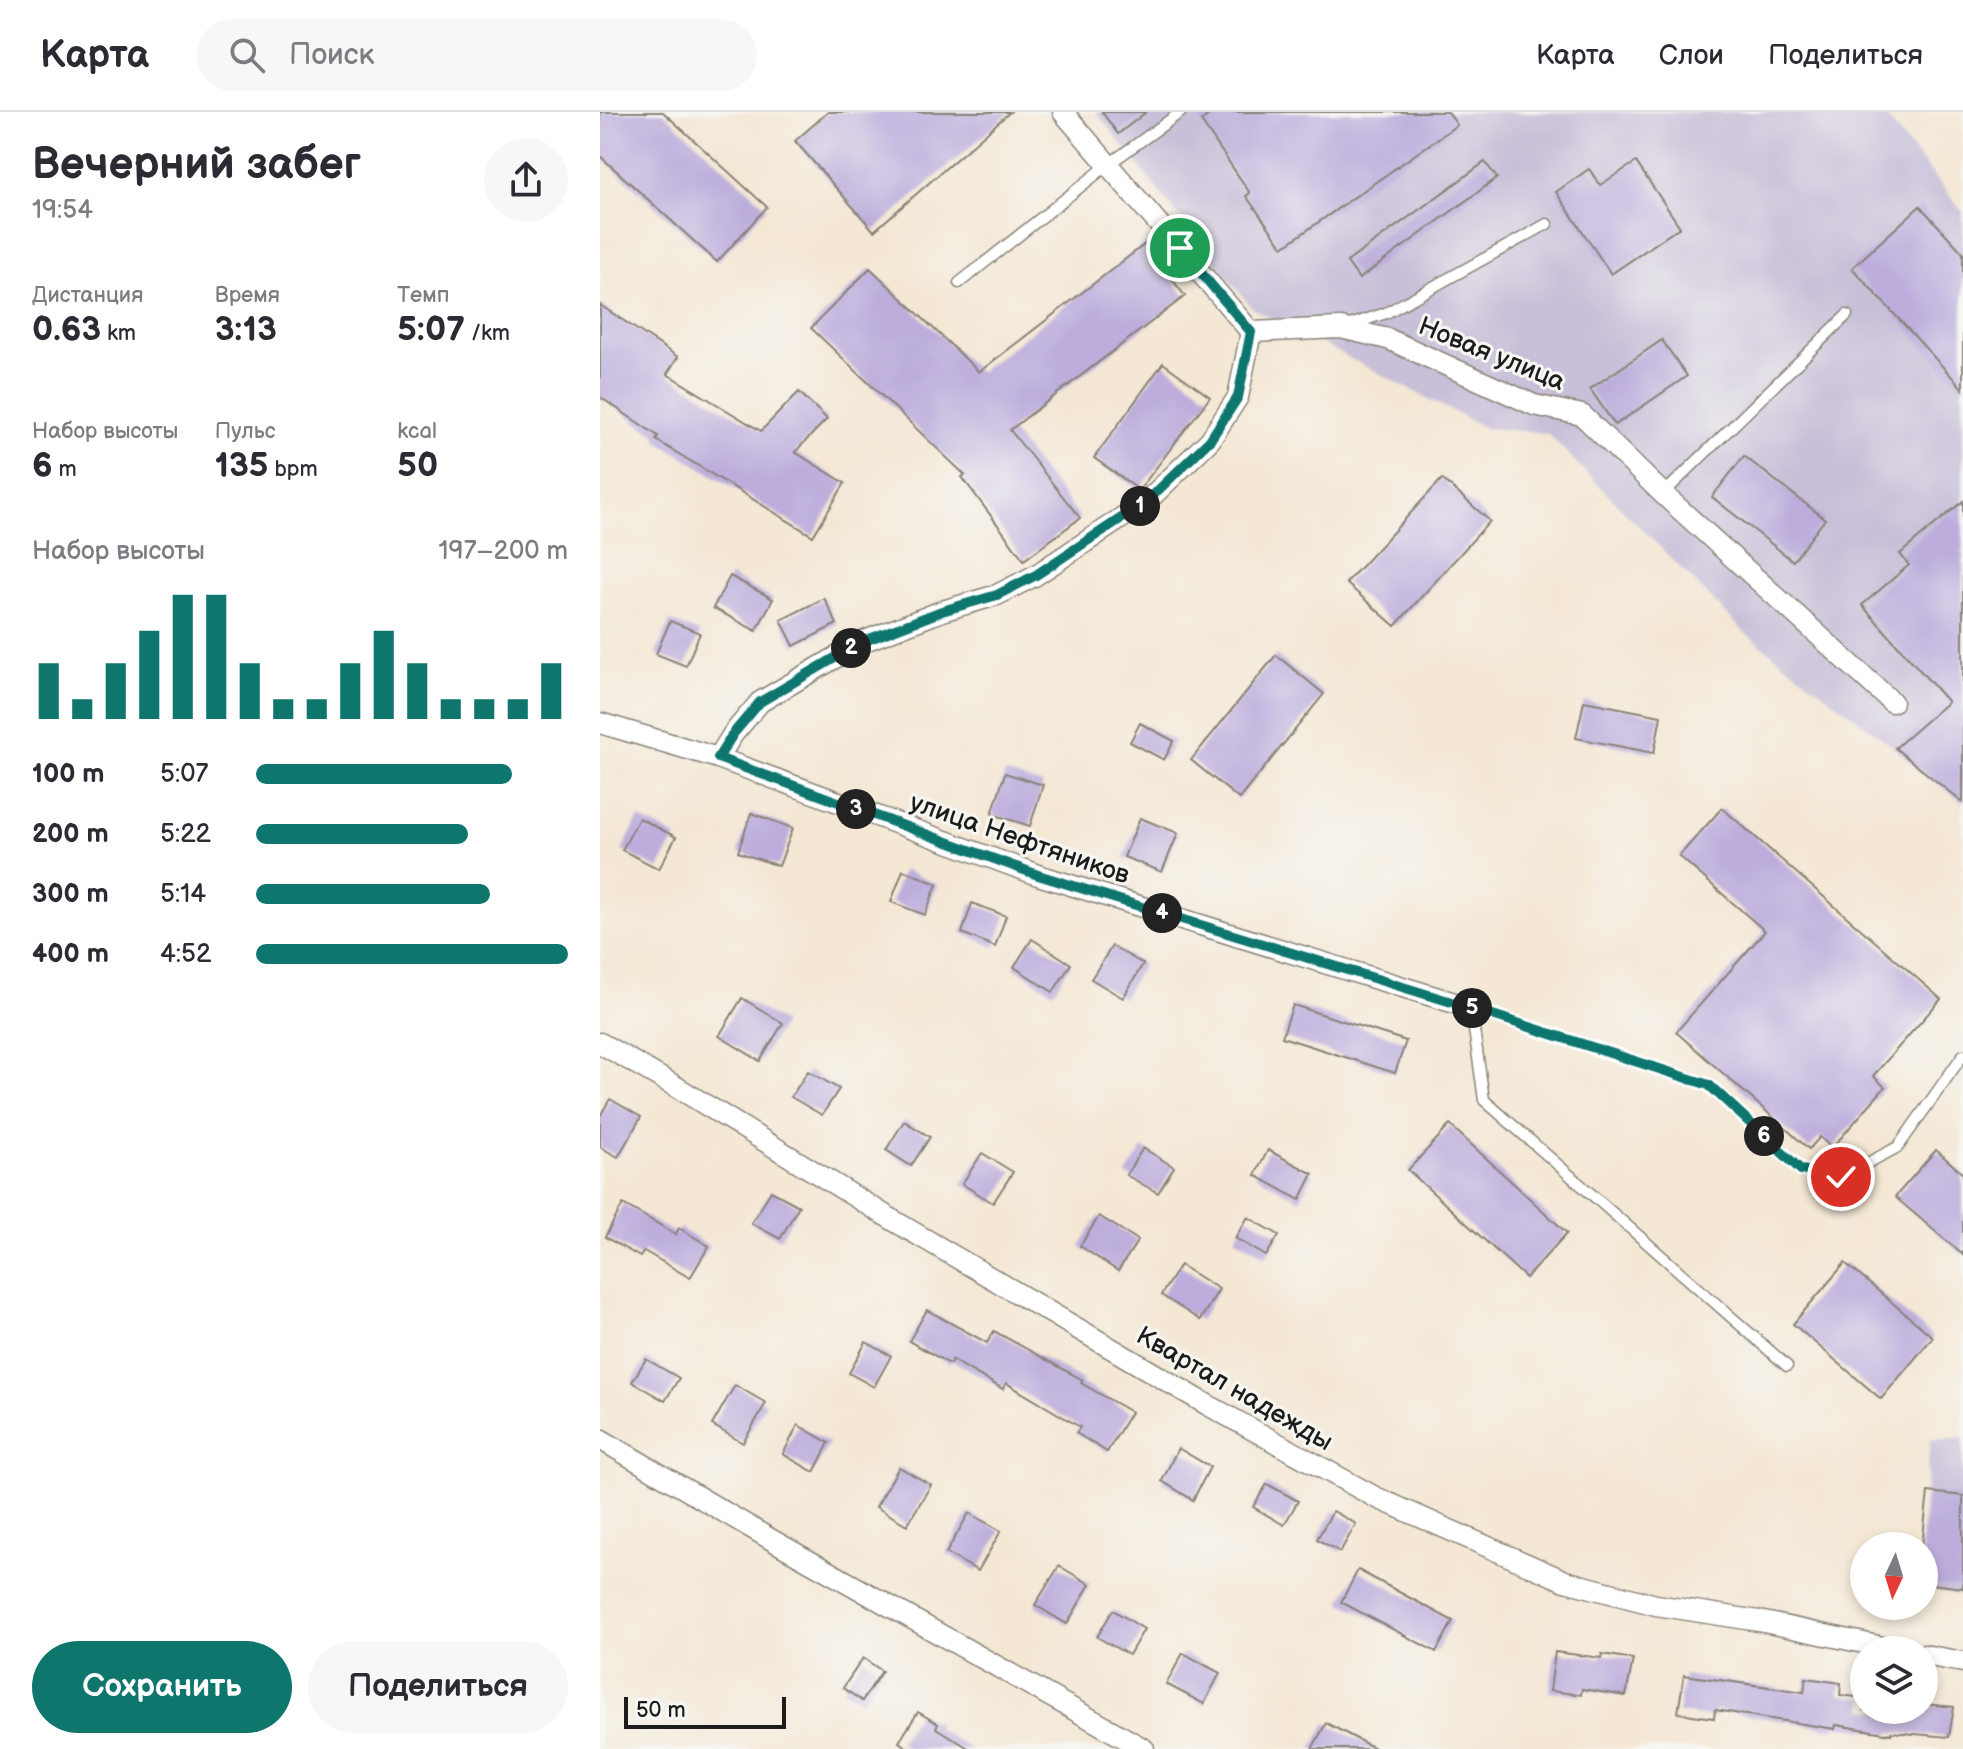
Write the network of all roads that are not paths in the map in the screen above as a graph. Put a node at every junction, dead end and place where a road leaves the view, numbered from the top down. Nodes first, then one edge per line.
1 (1063, 112) edge
2 (1181, 112) edge
3 (1109, 164) junction
4 (1547, 224) dead end
5 (959, 283) dead end
6 (1847, 315) dead end
7 (1341, 328) junction
8 (1251, 332) junction
9 (1663, 494) junction
10 (1892, 702) dead end
11 (600, 723) edge
12 (718, 758) junction
13 (1471, 1008) junction
14 (600, 1043) edge
15 (1963, 1055) edge
16 (1787, 1366) dead end
17 (600, 1439) edge
18 (1850, 1640) edge
19 (1938, 1658) edge
20 (1963, 1662) edge
21 (1144, 1749) edge

1 - 3 street
2 - 3 lane
3 - 5 lane
3 - 8 street
4 - 7 lane
6 - 9 lane
7 - 8 street, Новая улица
7 - 9 street, Новая улица
8 - 12 street
9 - 10 street, Новая улица
11 - 12 street, улица Нефтяников
12 - 13 street, улица Нефтяников
13 - 15 lane
13 - 16 lane
14 - 18 street, Квартал надежды
17 - 21 street
19 - 20 street

